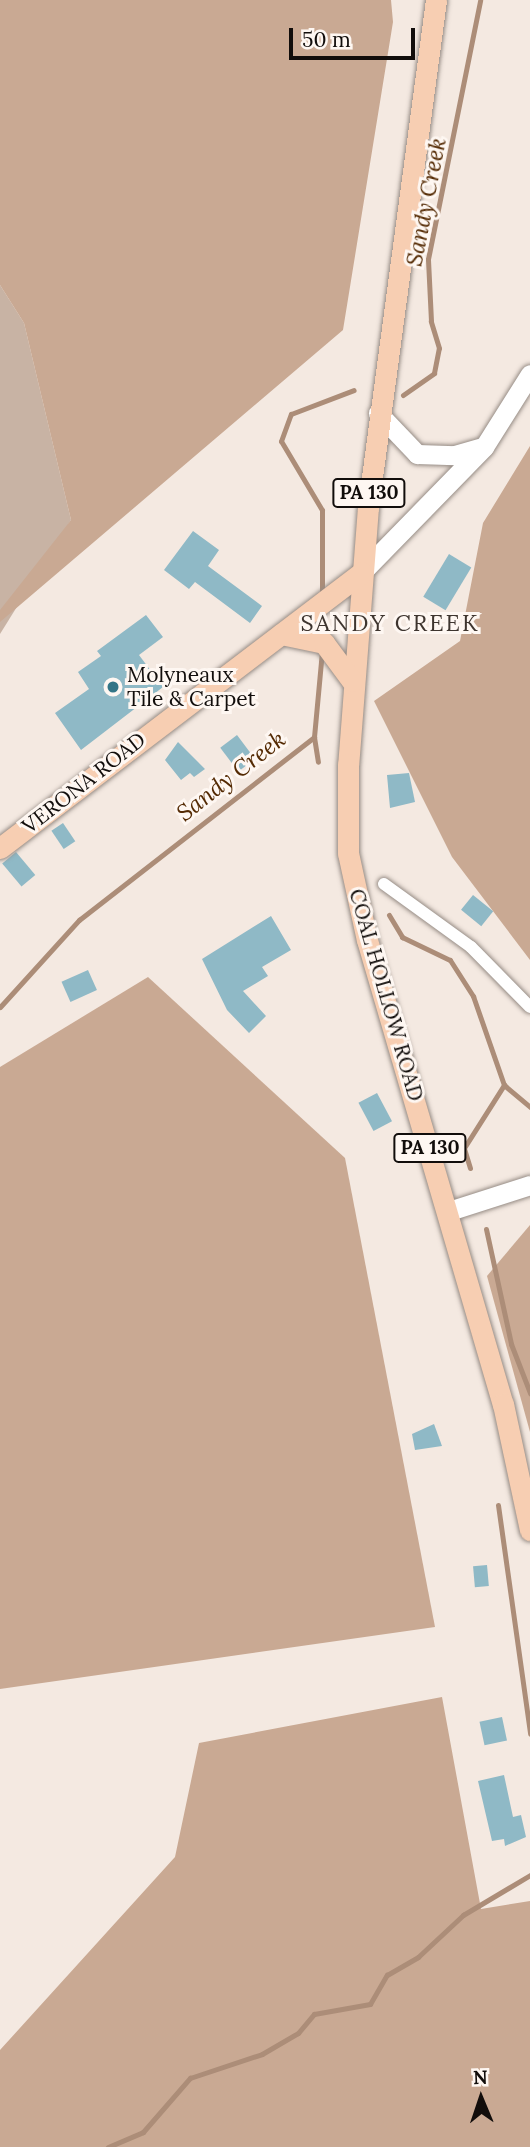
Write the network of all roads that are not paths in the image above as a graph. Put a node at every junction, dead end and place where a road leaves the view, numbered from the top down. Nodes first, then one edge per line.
1 (436, 0) edge
2 (530, 374) edge
3 (378, 413) junction
4 (484, 447) junction
5 (362, 572) junction
6 (281, 634) junction
7 (353, 683) junction
8 (0, 848) edge
9 (384, 884) dead end
10 (530, 1007) edge
11 (530, 1185) edge
12 (449, 1210) junction
13 (530, 1530) edge

1 - 3 main road, PA 130
2 - 4 main road, VERONA ROAD
3 - 4 main road
3 - 5 main road, PA 130
4 - 5 main road, VERONA ROAD
5 - 6 main road, VERONA ROAD
5 - 7 main road, COAL HOLLOW ROAD / PA 130
6 - 7 main road
6 - 8 main road, VERONA ROAD
7 - 12 main road, COAL HOLLOW ROAD / PA 130
9 - 10 street
11 - 12 main road
12 - 13 main road, COAL HOLLOW ROAD / PA 130

